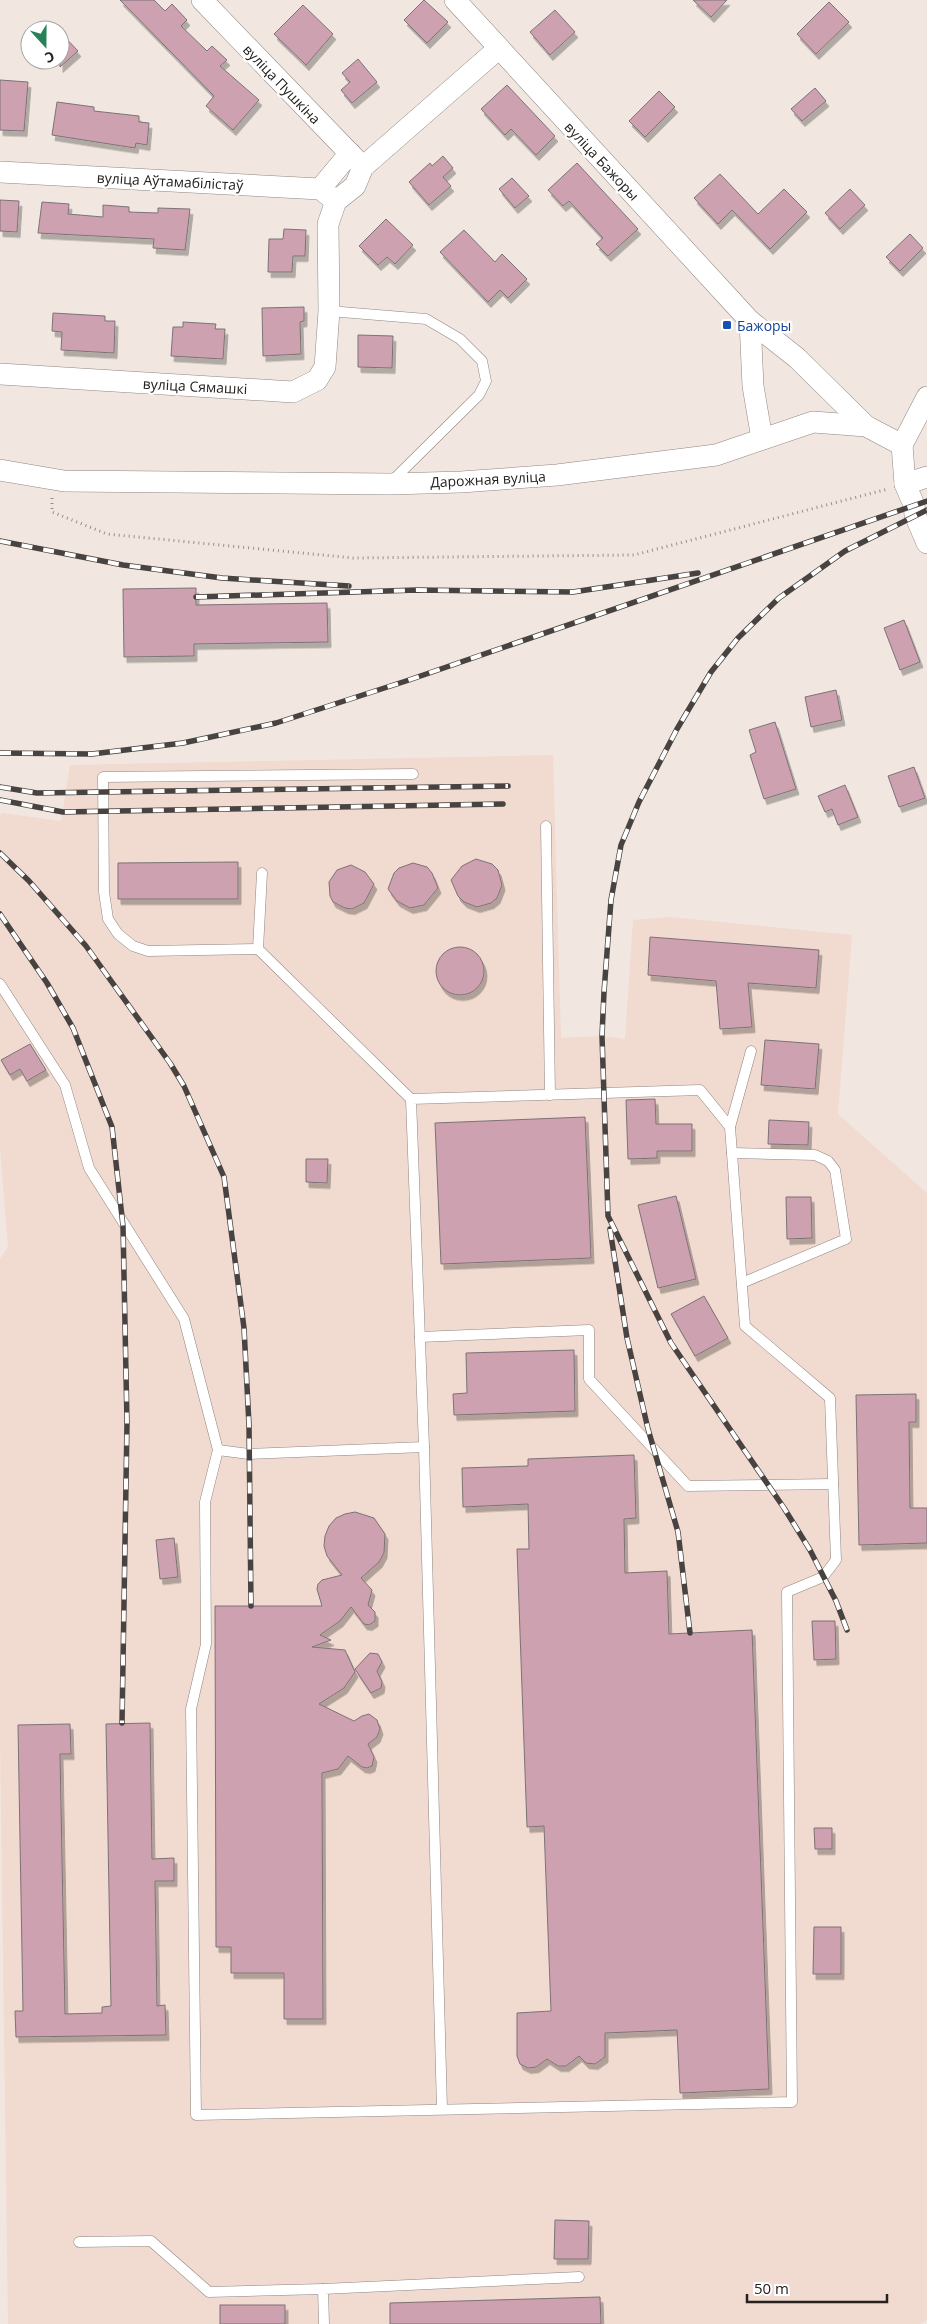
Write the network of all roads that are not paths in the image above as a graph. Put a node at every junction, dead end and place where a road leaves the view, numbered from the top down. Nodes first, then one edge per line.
1 (202, 0) edge
2 (455, 0) edge
3 (498, 49) junction
4 (356, 160) junction
5 (0, 172) edge
6 (328, 195) junction
7 (329, 311) junction
8 (750, 321) junction
9 (0, 374) edge
10 (927, 397) edge
11 (866, 426) junction
12 (762, 439) junction
13 (902, 445) junction
14 (0, 470) edge
15 (927, 477) edge
16 (390, 484) junction
17 (905, 484) junction
18 (927, 543) edge
19 (413, 774) dead end
20 (546, 826) dead end
21 (262, 873) dead end
22 (258, 949) junction
23 (0, 984) edge
24 (751, 1051) dead end
25 (550, 1095) junction
26 (411, 1099) junction
27 (730, 1127) junction
28 (732, 1153) junction
29 (742, 1283) junction
30 (420, 1337) junction
31 (424, 1447) junction
32 (218, 1450) junction
33 (833, 1484) junction
34 (442, 2109) junction
35 (79, 2242) dead end
36 (578, 2277) dead end
37 (323, 2289) junction
38 (324, 2324) edge

1 - 4 street, вуліца Пушкіна
2 - 3 street, вуліца Бажоры
3 - 4 street
3 - 8 street, вуліца Бажоры
4 - 6 street
5 - 6 street, вуліца Аўтамабілістаў
6 - 7 street, вуліца Сямашкі
7 - 9 street, вуліца Сямашкі
7 - 16 lane
8 - 11 street, вуліца Бажоры
8 - 12 street
10 - 13 street
11 - 12 street, Дарожная вуліца
11 - 13 street, Дарожная вуліца
12 - 16 street, Дарожная вуліца
13 - 17 street
14 - 16 street, Дарожная вуліца
15 - 17 street
17 - 18 street
19 - 22 lane
20 - 25 lane
21 - 22 lane
22 - 26 lane
23 - 32 lane
24 - 27 lane
25 - 26 lane
25 - 27 lane
26 - 30 lane
27 - 28 lane
28 - 29 lane
28 - 29 lane
29 - 33 lane
30 - 31 lane
30 - 33 lane
31 - 32 lane
31 - 34 lane
32 - 34 lane
33 - 34 lane
35 - 37 lane
36 - 37 lane
37 - 38 lane

